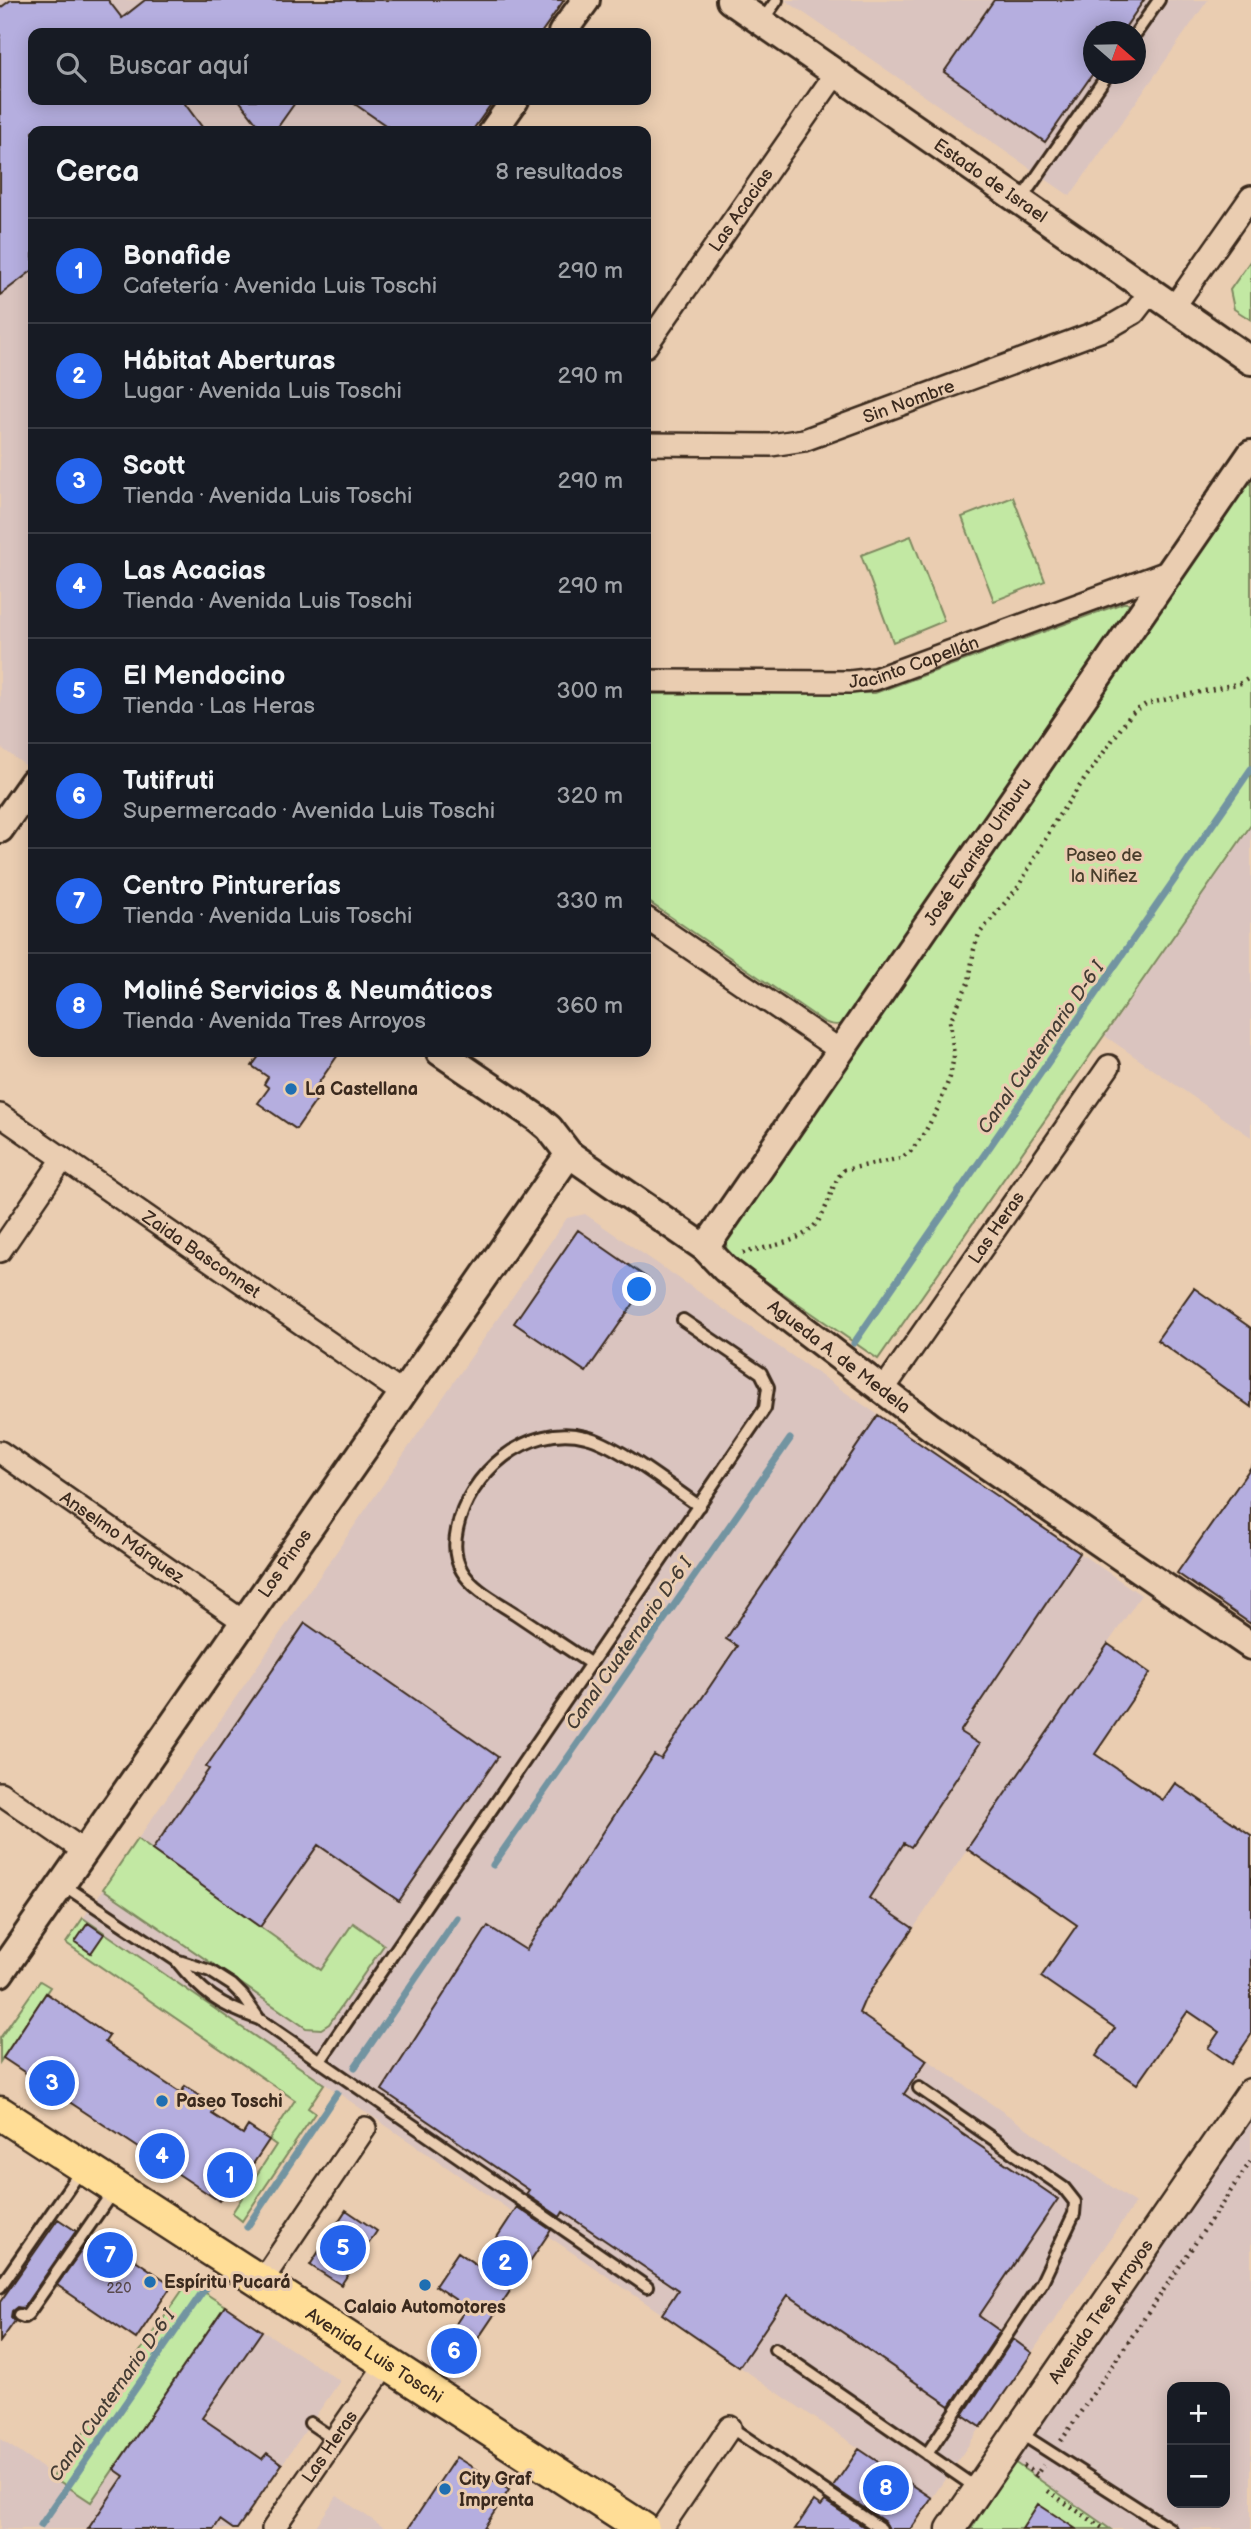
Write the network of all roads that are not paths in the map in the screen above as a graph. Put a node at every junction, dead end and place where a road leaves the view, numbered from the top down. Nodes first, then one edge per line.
1 (586, 0) edge
2 (730, 0) edge
3 (777, 0) edge
4 (1158, 0) edge
5 (1144, 21) edge
6 (761, 22) junction
7 (566, 28) edge
8 (835, 73) junction
9 (1101, 84) edge
10 (511, 105) edge
11 (497, 126) edge
12 (1251, 197) edge
13 (1020, 201) junction
14 (1151, 292) junction
15 (1174, 307) junction
16 (651, 339) edge
17 (1251, 360) edge
18 (651, 444) edge
19 (1251, 454) edge
20 (1170, 572) junction
21 (651, 681) edge
22 (28, 789) edge
23 (0, 829) edge
24 (651, 921) edge
25 (841, 1051) junction
26 (447, 1057) edge
27 (1109, 1066) dead end
28 (0, 1115) edge
29 (569, 1154) junction
30 (63, 1159) junction
31 (705, 1248) junction
32 (0, 1251) edge
33 (683, 1320) dead end
34 (883, 1390) junction
35 (402, 1393) junction
36 (0, 1452) edge
37 (699, 1506) junction
38 (244, 1622) junction
39 (1251, 1646) edge
40 (591, 1664) junction
41 (0, 1793) edge
42 (84, 1852) junction
43 (62, 1883) junction
44 (176, 1960) junction
45 (0, 1973) edge
46 (259, 2019) junction
47 (320, 2061) junction
48 (919, 2088) dead end
49 (1251, 2093) edge
50 (0, 2113) edge
51 (365, 2128) dead end
52 (83, 2167) junction
53 (116, 2187) junction
54 (261, 2282) junction
55 (0, 2287) edge
56 (647, 2287) dead end
57 (19, 2315) dead end
58 (775, 2349) dead end
59 (387, 2364) junction
60 (310, 2423) dead end
61 (730, 2427) joint
62 (1017, 2432) junction
63 (335, 2440) junction
64 (927, 2454) junction
65 (978, 2489) junction
66 (632, 2526) edge
67 (273, 2529) edge
68 (661, 2529) edge
69 (881, 2529) edge
70 (951, 2529) edge
71 (1170, 2529) edge

1 - 7 street
2 - 6 street, Estado de Israel
3 - 6 lane
4 - 5 lane
6 - 8 street, Estado de Israel
8 - 13 street, Estado de Israel
8 - 16 street, Las Acacias
9 - 13 lane
10 - 11 street
12 - 15 street
13 - 14 street, Estado de Israel
14 - 15 street, Estado de Israel
14 - 18 street, Sin Nombre
15 - 17 street, Estado de Israel
19 - 20 street, José Evaristo Uriburu
20 - 21 street, Jacinto Capellán
20 - 25 street, José Evaristo Uriburu
22 - 23 street
24 - 25 street
25 - 31 street, José Evaristo Uriburu
26 - 29 street, Agueda A. de Medela
27 - 34 street, Las Heras
28 - 30 street, Zaida Basconnet
29 - 31 street, Agueda A. de Medela
29 - 35 street, Los Pinos
30 - 32 street
30 - 35 street, Zaida Basconnet
31 - 34 street, Agueda A. de Medela
33 - 37 lane
34 - 39 street, Agueda A. de Medela
35 - 38 street, Los Pinos
36 - 38 street, Anselmo Márquez
37 - 40 lane
37 - 40 lane
38 - 42 street, Los Pinos
40 - 47 lane
41 - 42 street
42 - 43 street, Los Pinos
43 - 44 lane
43 - 45 street, Los Pinos
44 - 46 lane
44 - 46 lane
46 - 47 lane
47 - 56 lane
48 - 64 lane
49 - 62 main road, Avenida Tres Arroyos
50 - 52 main road, Avenida Luis Toschi
51 - 54 street
52 - 53 main road, Avenida Luis Toschi
52 - 55 lane
53 - 54 main road, Avenida Luis Toschi
53 - 57 lane
54 - 59 main road, Avenida Luis Toschi
58 - 64 lane
59 - 63 street, Las Heras
59 - 66 main road, Avenida Luis Toschi
60 - 63 lane
61 - 68 street
61 - 69 lane
62 - 65 main road, Avenida Tres Arroyos
62 - 71 lane
63 - 67 street, Las Heras
64 - 65 lane
65 - 70 main road, Avenida Tres Arroyos

